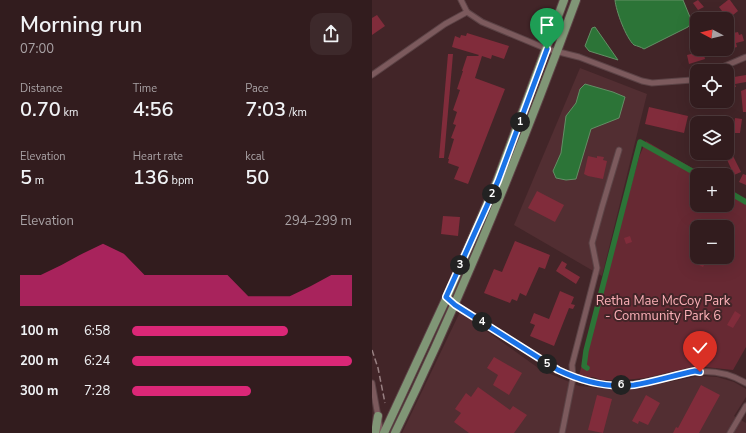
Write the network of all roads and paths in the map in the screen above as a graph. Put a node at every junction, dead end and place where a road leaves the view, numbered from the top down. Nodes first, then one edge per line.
1 (460, 0) edge
2 (564, 0) edge
3 (576, 0) edge
4 (467, 12) junction
5 (547, 49) junction
6 (557, 52) junction
7 (746, 57) edge
8 (730, 64) edge
9 (372, 75) edge
10 (690, 80) edge
11 (619, 150) dead end
12 (446, 297) junction
13 (455, 305) junction
14 (573, 378) junction
15 (372, 383) edge
16 (746, 383) edge
17 (746, 406) edge
18 (378, 415) junction
19 (392, 416) junction
20 (375, 433) edge
21 (381, 433) edge
22 (384, 433) edge
23 (395, 433) edge
24 (562, 433) edge
25 (730, 433) edge

1 - 4 street
2 - 5 main road
3 - 6 main road
4 - 5 street
4 - 9 street
5 - 6 street
5 - 12 main road
6 - 10 street
6 - 13 main road
7 - 8 street
11 - 14 street
12 - 13 street
12 - 19 main road
13 - 14 street
13 - 23 main road
14 - 16 street
14 - 24 street
15 - 18 street
17 - 25 street
18 - 19 main road
18 - 20 main road
18 - 21 street
19 - 22 main road

